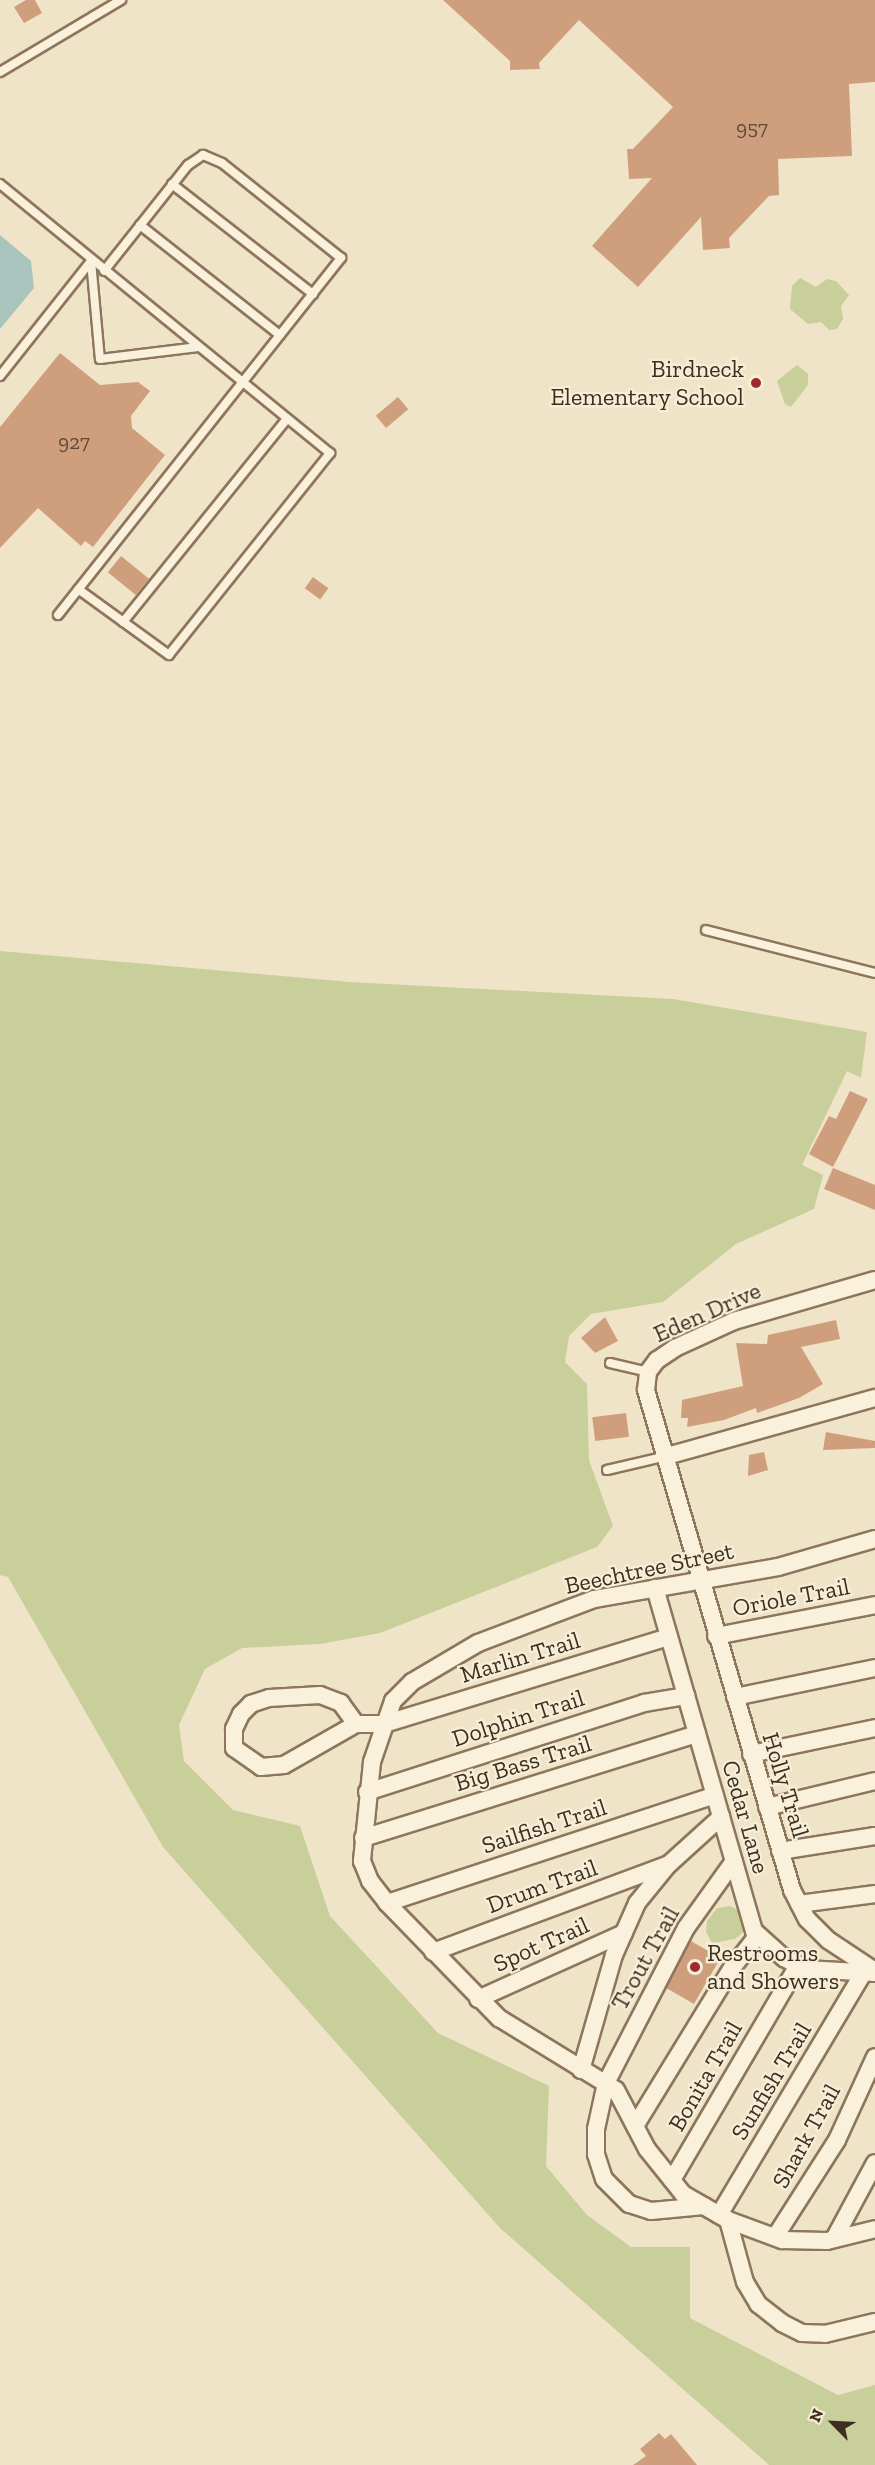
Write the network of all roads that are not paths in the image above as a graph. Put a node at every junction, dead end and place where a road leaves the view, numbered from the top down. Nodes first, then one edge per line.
1 (121, 0) edge
2 (0, 72) edge
3 (0, 184) edge
4 (172, 184) junction
5 (140, 225) junction
6 (91, 261) junction
7 (104, 271) junction
8 (313, 294) junction
9 (280, 335) junction
10 (198, 347) junction
11 (0, 376) edge
12 (242, 382) junction
13 (287, 419) junction
14 (78, 589) junction
15 (58, 615) dead end
16 (123, 622) junction
17 (706, 930) dead end
18 (875, 973) edge
19 (875, 1281) edge
20 (610, 1362) dead end
21 (648, 1372) junction
22 (875, 1398) edge
23 (667, 1456) junction
24 (607, 1470) dead end
25 (875, 1539) edge
26 (700, 1580) junction
27 (655, 1588) junction
28 (875, 1605) edge
29 (716, 1636) junction
30 (669, 1637) junction
31 (875, 1668) edge
32 (686, 1696) junction
33 (735, 1697) junction
34 (356, 1724) junction
35 (384, 1724) junction
36 (875, 1728) edge
37 (697, 1734) junction
38 (751, 1754) junction
39 (875, 1780) edge
40 (367, 1792) junction
41 (715, 1795) junction
42 (767, 1807) junction
43 (721, 1817) junction
44 (875, 1836) edge
45 (363, 1838) junction
46 (780, 1851) junction
47 (734, 1861) junction
48 (668, 1864) junction
49 (875, 1894) edge
50 (387, 1903) junction
51 (799, 1904) junction
52 (624, 1933) junction
53 (759, 1935) junction
54 (433, 1952) junction
55 (798, 1965) junction
56 (871, 1972) edge
57 (478, 1999) junction
58 (875, 2057) edge
59 (581, 2070) junction
60 (606, 2083) junction
61 (635, 2127) junction
62 (875, 2163) edge
63 (672, 2180) junction
64 (704, 2206) junction
65 (724, 2218) junction
66 (875, 2229) edge
67 (775, 2237) junction
68 (834, 2239) junction
69 (875, 2322) edge

1 - 2 lane
3 - 6 lane
4 - 5 lane
4 - 8 lane
4 - 8 lane
5 - 7 lane
5 - 9 lane
6 - 7 lane
6 - 10 lane
6 - 11 lane
7 - 10 lane
8 - 9 lane
9 - 12 lane
10 - 12 lane
12 - 13 lane
12 - 14 lane
13 - 16 lane
13 - 16 lane
14 - 15 lane
14 - 16 lane
17 - 18 lane
19 - 21 street, Eden Drive
20 - 21 lane
21 - 23 street, Eden Drive
22 - 23 street
23 - 24 lane
23 - 26 street, Eden Drive
25 - 26 street, Beechtree Street
26 - 27 street, Beechtree Street
26 - 29 street, Holly Trail
27 - 30 street, Cedar Lane
27 - 35 street, Beechtree Street
28 - 29 street, Oriole Trail
29 - 33 street, Holly Trail
30 - 32 street, Cedar Lane
30 - 35 street, Marlin Trail
31 - 33 street
32 - 37 street, Cedar Lane
32 - 40 street, Dolphin Trail
33 - 38 street, Holly Trail
34 - 34 street
34 - 35 street, Marlin Trail
35 - 40 street, Beechtree Street
36 - 38 street
37 - 41 street, Cedar Lane
37 - 45 street, Big Bass Trail
38 - 42 street, Holly Trail
39 - 42 street
40 - 45 street, Beechtree Street
41 - 43 street, Cedar Lane
41 - 50 street, Sailfish Trail
42 - 46 street, Holly Trail
43 - 47 street, Cedar Lane
43 - 48 street
44 - 46 street
45 - 50 street, Beechtree Street
46 - 51 street, Holly Trail
47 - 53 street, Cedar Lane
47 - 60 street, Trout Trail
48 - 52 street
48 - 54 street, Drum Trail
49 - 51 street
50 - 54 street, Beechtree Street
51 - 56 street, Holly Trail
52 - 57 street, Spot Trail
52 - 59 street
53 - 55 street, Cedar Lane
53 - 61 street
54 - 57 street, Beechtree Street
55 - 56 street, Cedar Lane
55 - 63 street, Bonita Trail
56 - 65 street, Sunfish Trail
57 - 59 street, Beechtree Street
58 - 67 street, Shark Trail
59 - 60 street, Beechtree Street
60 - 61 street, Beechtree Street
60 - 64 street, Trout Trail
61 - 63 street, Beechtree Street
62 - 68 street
63 - 64 street, Beechtree Street
64 - 65 street, Beechtree Street
65 - 67 street, Beechtree Street
65 - 69 street
66 - 68 street, Beechtree Street
67 - 68 street, Beechtree Street

